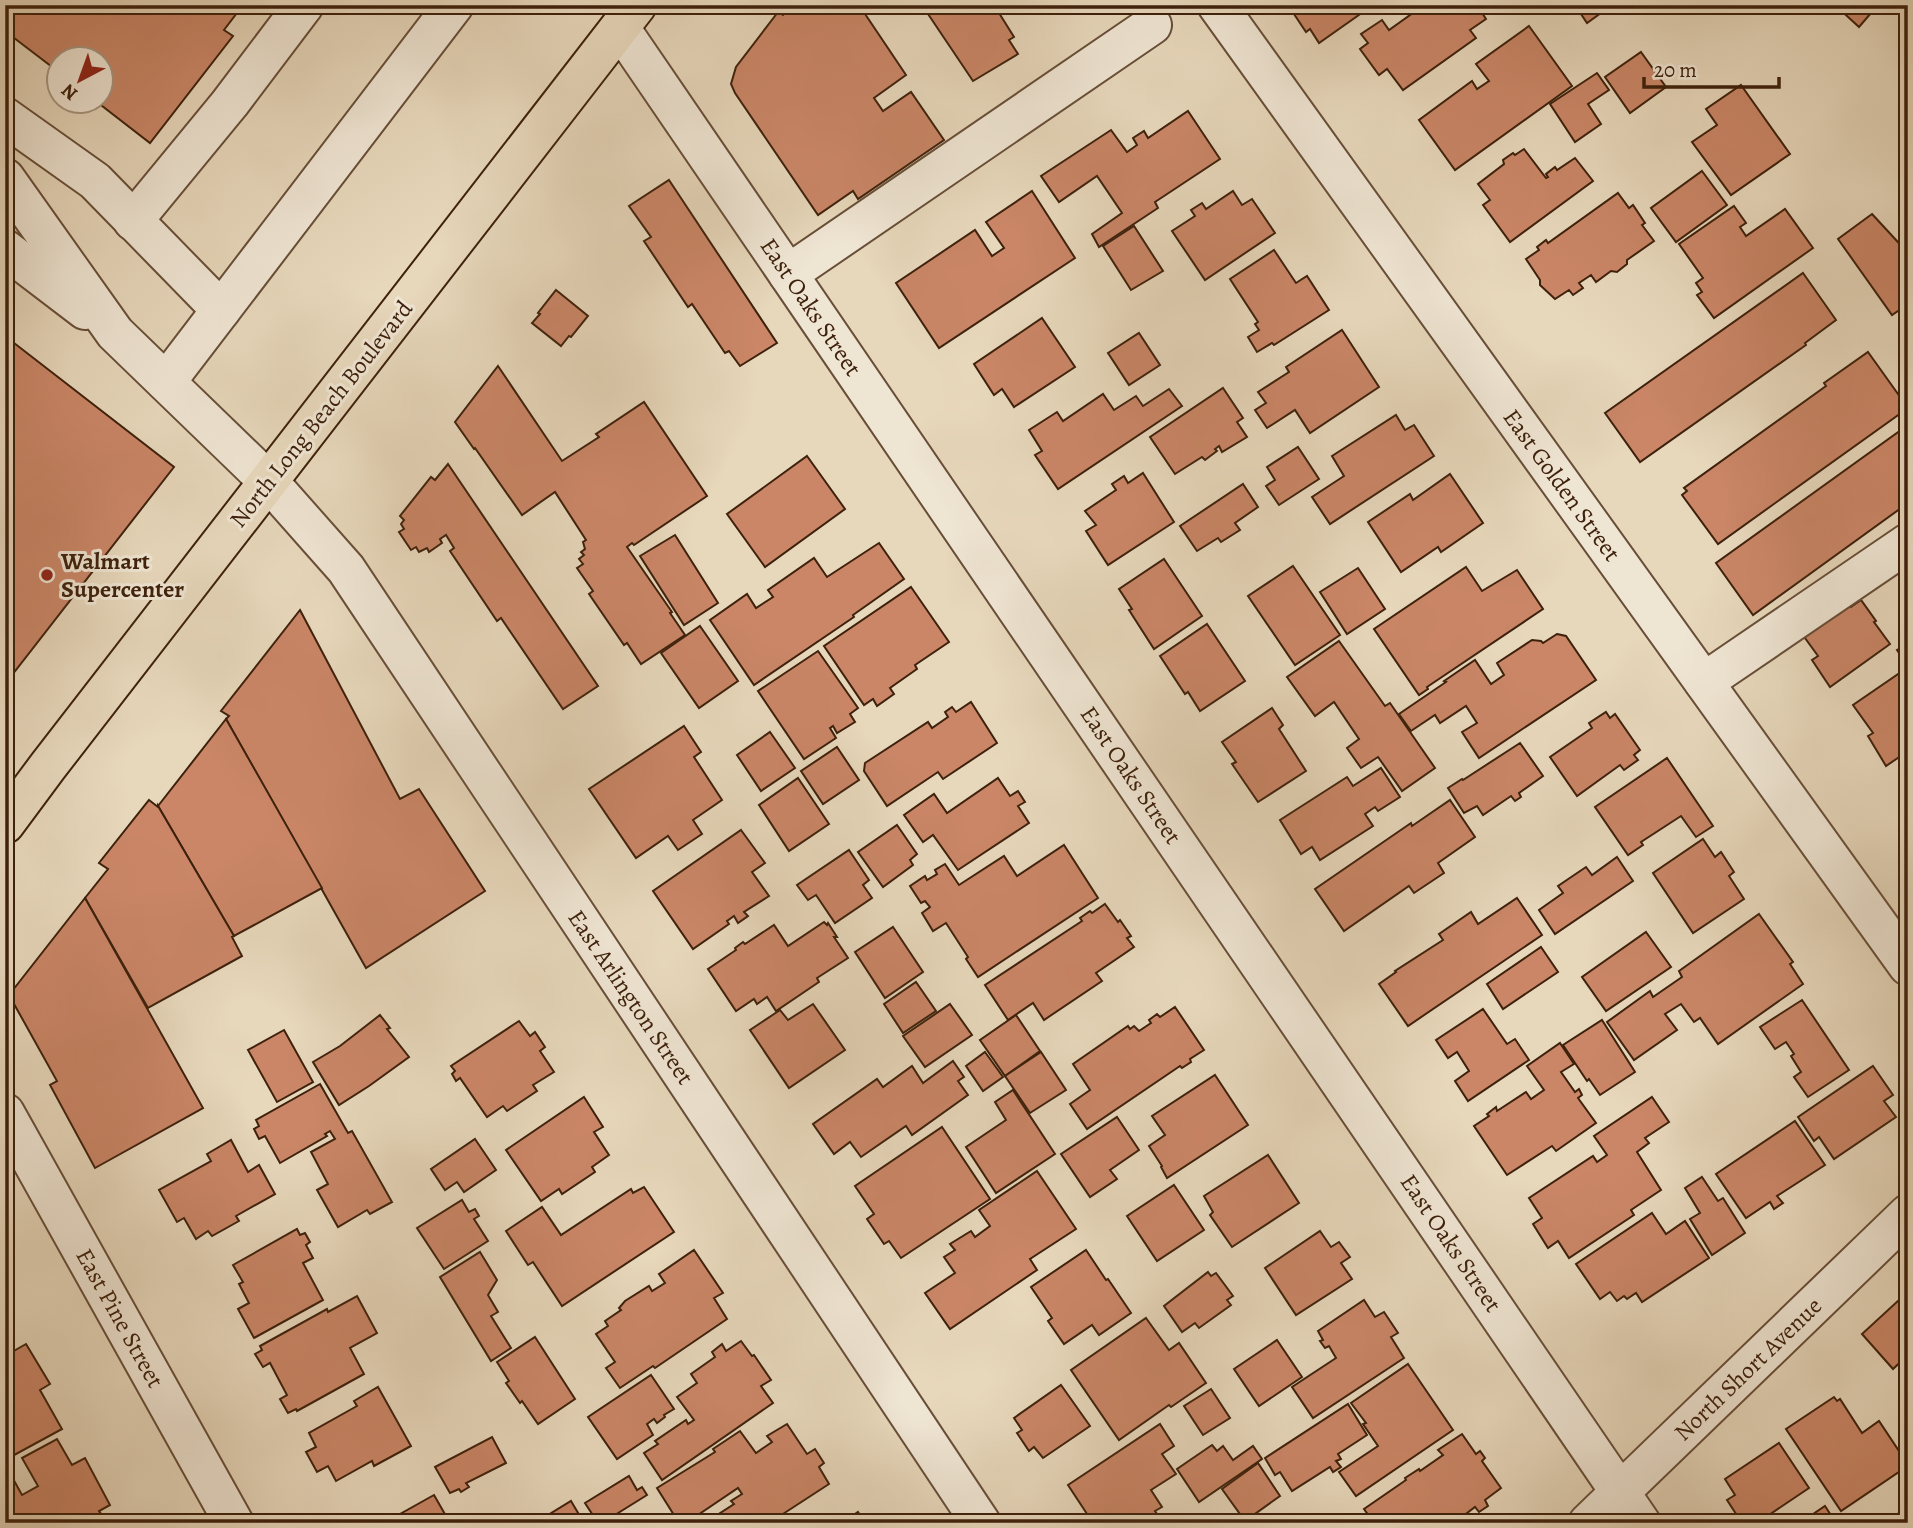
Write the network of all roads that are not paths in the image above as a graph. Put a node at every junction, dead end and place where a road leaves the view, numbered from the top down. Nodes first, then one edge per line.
1 (304, 5) edge
2 (454, 5) edge
3 (1217, 5) edge
4 (633, 11) edge
5 (1152, 25) dead end
6 (5, 117) edge
7 (5, 178) edge
8 (134, 221) junction
9 (5, 249) edge
10 (788, 274) junction
11 (221, 310) junction
12 (115, 333) junction
13 (166, 382) junction
14 (269, 482) junction
15 (1908, 543) edge
16 (1704, 682) junction
17 (5, 824) edge
18 (1908, 965) edge
19 (5, 1113) edge
20 (1908, 1214) edge
21 (1631, 1507) edge
22 (234, 1523) edge
23 (981, 1523) edge
24 (1588, 1523) edge

1 - 8 street
2 - 11 street
3 - 16 street, East Golden Street
4 - 10 street, East Oaks Street
4 - 14 main road, North Long Beach Boulevard
5 - 10 street
6 - 8 street
7 - 12 street
8 - 11 street
9 - 12 street
10 - 21 street, East Oaks Street
11 - 13 street
12 - 13 street, East Arlington Street
13 - 14 street, East Arlington Street
14 - 17 main road, North Long Beach Boulevard
14 - 23 street, East Arlington Street
15 - 16 street
16 - 18 street, East Golden Street
19 - 22 street, East Pine Street
20 - 21 street, North Short Avenue
21 - 24 street, North Short Avenue

